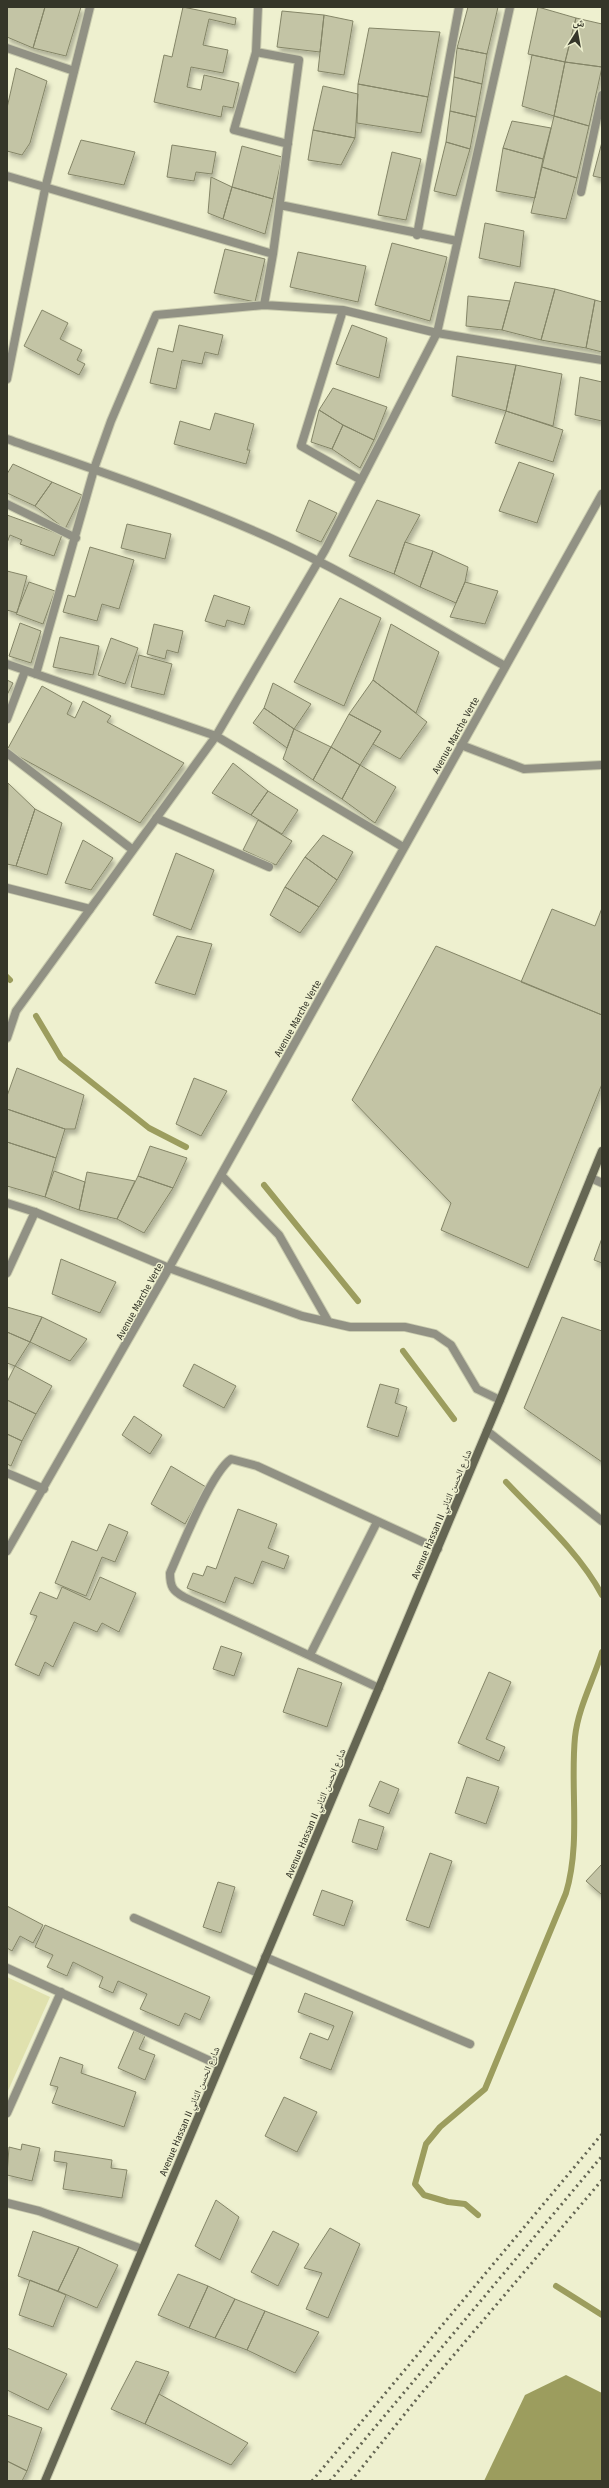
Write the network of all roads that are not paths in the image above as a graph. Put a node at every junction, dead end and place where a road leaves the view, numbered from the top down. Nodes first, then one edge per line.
1 (90, 7) edge
2 (258, 7) edge
3 (459, 7) edge
4 (510, 7) edge
5 (7, 48) edge
6 (256, 52) junction
7 (74, 71) junction
8 (602, 95) edge
9 (288, 144) junction
10 (7, 176) edge
11 (45, 189) junction
12 (581, 192) dead end
13 (280, 205) junction
14 (417, 235) junction
15 (457, 241) junction
16 (273, 254) junction
17 (264, 305) junction
18 (343, 310) junction
19 (437, 333) junction
20 (602, 360) edge
21 (7, 379) edge
22 (7, 439) edge
23 (94, 470) junction
24 (361, 480) junction
25 (602, 494) edge
26 (7, 504) edge
27 (76, 538) junction
28 (318, 562) junction
29 (7, 664) edge
30 (505, 666) junction
31 (25, 671) junction
32 (36, 674) junction
33 (7, 719) edge
34 (216, 736) junction
35 (461, 746) junction
36 (7, 753) edge
37 (602, 765) edge
38 (156, 818) junction
39 (403, 847) junction
40 (133, 850) junction
41 (269, 867) dead end
42 (7, 888) edge
43 (90, 909) junction
44 (7, 1038) edge
45 (602, 1151) edge
46 (221, 1175) junction
47 (591, 1178) junction
48 (602, 1183) edge
49 (7, 1203) edge
50 (35, 1212) junction
51 (169, 1268) junction
52 (7, 1273) edge
53 (328, 1322) junction
54 (500, 1400) junction
55 (488, 1431) junction
56 (7, 1473) edge
57 (44, 1489) junction
58 (602, 1521) edge
59 (377, 1522) junction
60 (438, 1549) junction
61 (7, 1551) edge
62 (310, 1655) junction
63 (379, 1688) junction
64 (134, 1918) dead end
65 (265, 1957) junction
66 (7, 1968) edge
67 (258, 1973) junction
68 (61, 1992) junction
69 (470, 2044) dead end
70 (219, 2066) junction
71 (7, 2113) edge
72 (7, 2203) edge
73 (142, 2249) junction
74 (45, 2481) edge

1 - 7 street
2 - 6 street
3 - 14 street
4 - 15 street
5 - 7 street
6 - 9 street
6 - 9 street
7 - 11 street
8 - 12 street
9 - 13 street
10 - 11 street
11 - 16 street
11 - 21 street
13 - 14 street
13 - 16 street
14 - 15 street
15 - 19 street
16 - 17 street
17 - 18 street
17 - 23 street
18 - 19 street
18 - 24 street
19 - 20 street
19 - 24 street
22 - 23 street
23 - 27 street
23 - 28 street
24 - 28 street
25 - 30 street, Avenue Marche Verte
26 - 27 street
27 - 32 street
28 - 30 street
28 - 34 street
29 - 31 street
30 - 35 street, Avenue Marche Verte
31 - 32 street
31 - 33 street
32 - 34 street
34 - 38 street
34 - 39 street
35 - 37 street
35 - 39 street, Avenue Marche Verte
36 - 40 street
38 - 40 street
38 - 41 street
39 - 46 street, Avenue Marche Verte
40 - 43 street
42 - 43 street
43 - 44 street
45 - 47 street, Avenue Hassan II شارع الحسن الثاني
46 - 51 street, Avenue Marche Verte
46 - 53 street
47 - 48 street
47 - 54 street, Avenue Hassan II شارع الحسن الثاني
49 - 50 street
50 - 51 street
50 - 52 street
51 - 53 street
51 - 57 street, Avenue Marche Verte
53 - 54 street
54 - 55 street, Avenue Hassan II شارع الحسن الثاني
55 - 58 street
55 - 60 street, Avenue Hassan II شارع الحسن الثاني
56 - 57 street
57 - 61 street, Avenue Marche Verte
59 - 60 street
59 - 62 street
59 - 62 street
60 - 63 street, Avenue Hassan II شارع الحسن الثاني
62 - 63 street
63 - 65 street, Avenue Hassan II شارع الحسن الثاني
64 - 67 street
65 - 67 street, Avenue Hassan II شارع الحسن الثاني
65 - 69 street
66 - 68 street
67 - 70 street, Avenue Hassan II شارع الحسن الثاني
68 - 70 street
68 - 71 street
70 - 73 street, Avenue Hassan II شارع الحسن الثاني
72 - 73 street
73 - 74 street, Avenue Hassan II شارع الحسن الثاني

